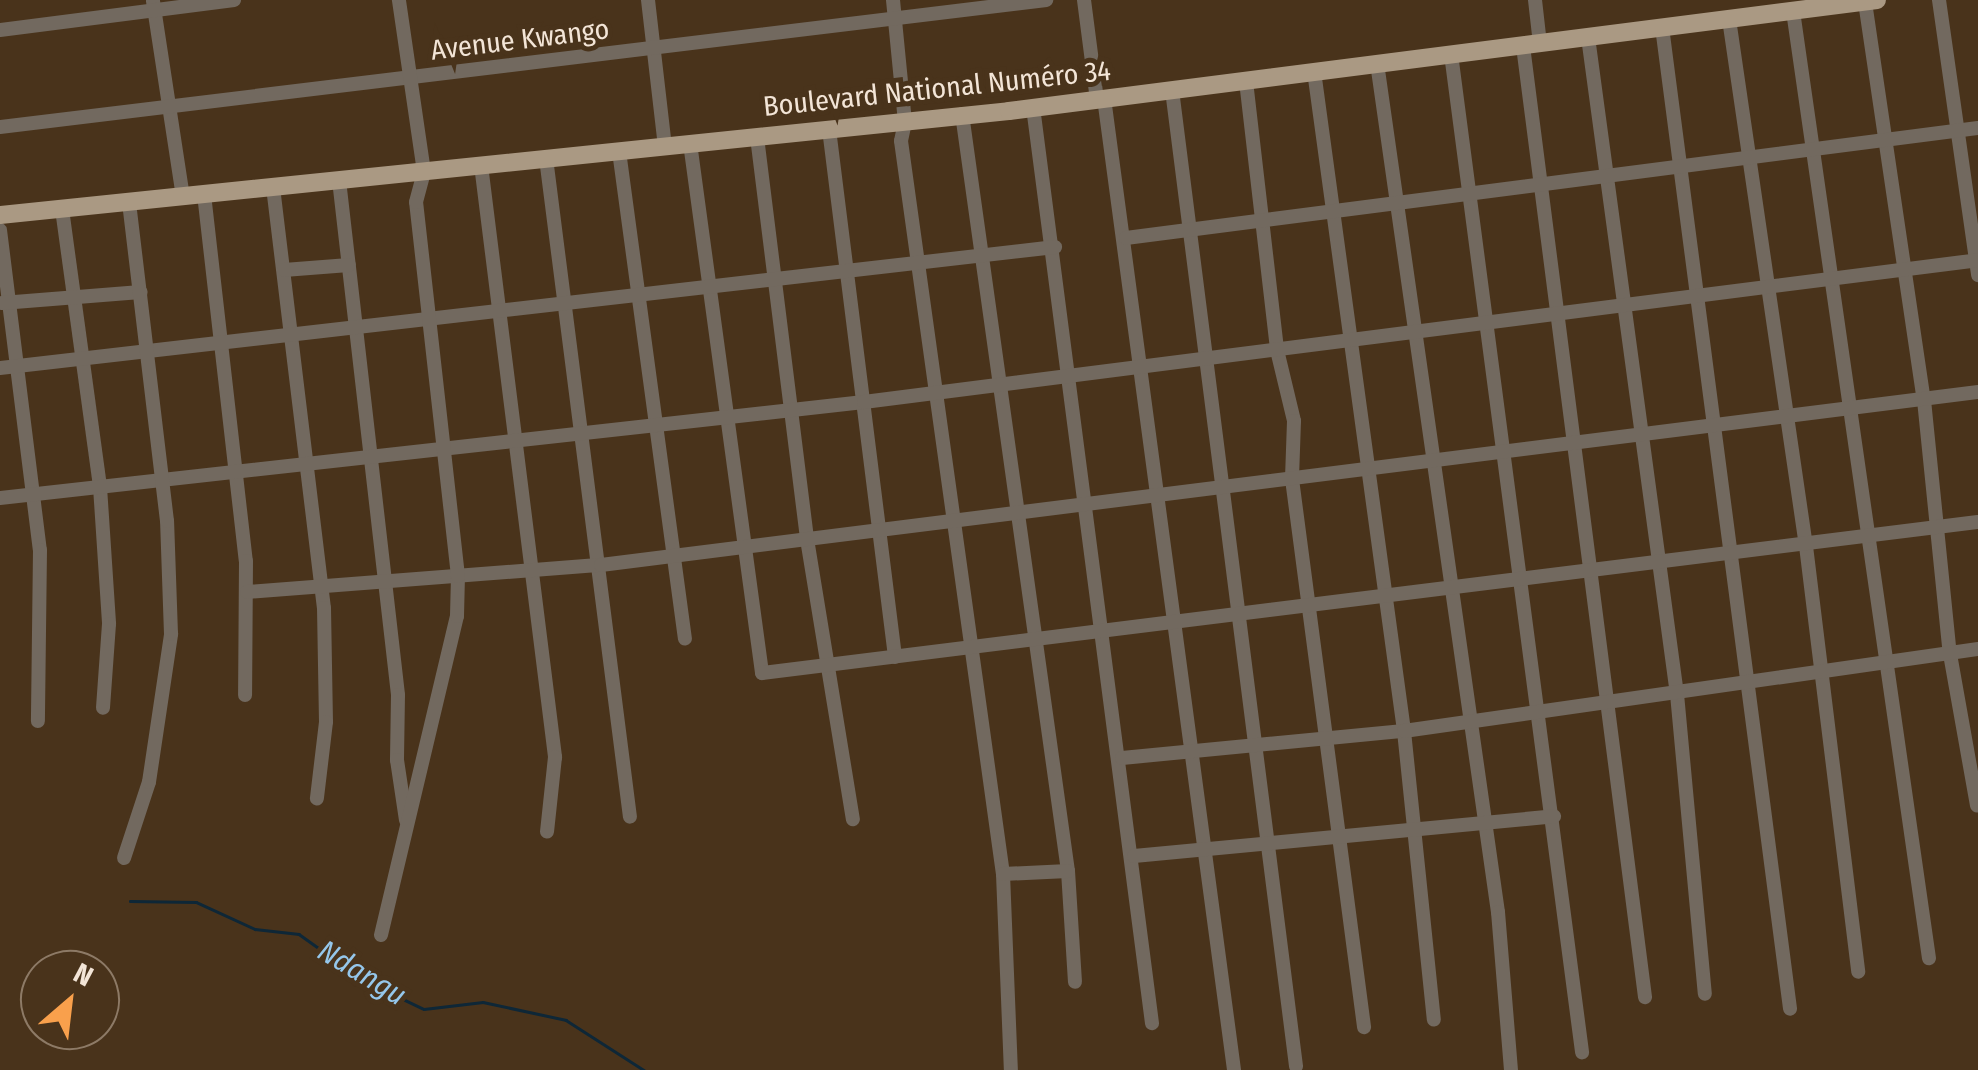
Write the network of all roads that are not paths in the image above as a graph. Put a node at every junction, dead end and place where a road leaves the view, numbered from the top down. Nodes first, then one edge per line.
1 (234, 0) edge
2 (399, 0) edge
3 (648, 0) edge
4 (893, 0) edge
5 (1046, 0) edge
6 (1084, 0) edge
7 (1535, 0) edge
8 (1939, 0) edge
9 (1871, 1) edge
10 (153, 5) edge
11 (1787, 8) edge
12 (896, 18) junction
13 (1729, 19) junction
14 (1662, 28) junction
15 (0, 30) edge
16 (1588, 37) junction
17 (1532, 45) junction
18 (656, 49) junction
19 (1450, 54) junction
20 (1377, 63) junction
21 (1314, 72) junction
22 (409, 78) junction
23 (1246, 81) junction
24 (1172, 90) junction
25 (1101, 99) junction
26 (166, 107) junction
27 (1033, 107) junction
28 (962, 114) junction
29 (906, 122) junction
30 (0, 126) edge
31 (1978, 128) edge
32 (830, 129) junction
33 (1956, 131) junction
34 (756, 137) junction
35 (1886, 142) junction
36 (690, 143) junction
37 (665, 146) junction
38 (619, 151) junction
39 (1813, 153) junction
40 (546, 158) junction
41 (1750, 162) junction
42 (481, 165) junction
43 (1676, 171) junction
44 (424, 172) junction
45 (1606, 179) junction
46 (338, 180) junction
47 (274, 187) junction
48 (1540, 189) junction
49 (204, 194) junction
50 (1470, 196) junction
51 (183, 197) junction
52 (130, 202) junction
53 (1398, 206) junction
54 (62, 210) junction
55 (1332, 214) junction
56 (0, 215) edge
57 (1261, 222) junction
58 (0, 230) edge
59 (1189, 230) junction
60 (1126, 238) junction
61 (1055, 248) junction
62 (982, 256) junction
63 (917, 263) junction
64 (348, 265) junction
65 (1977, 265) edge
66 (284, 270) junction
67 (1906, 270) junction
68 (846, 272) junction
69 (775, 279) junction
70 (1832, 281) junction
71 (710, 287) junction
72 (1768, 289) junction
73 (141, 292) junction
74 (640, 295) junction
75 (75, 300) junction
76 (1697, 300) junction
77 (4, 303) edge
78 (566, 303) junction
79 (1624, 308) junction
80 (500, 310) junction
81 (1559, 316) junction
82 (429, 320) junction
83 (1487, 326) junction
84 (357, 328) junction
85 (294, 336) junction
86 (1417, 336) junction
87 (1351, 343) junction
88 (219, 344) junction
89 (1277, 350) junction
90 (146, 352) junction
91 (1207, 358) junction
92 (83, 360) junction
93 (18, 366) junction
94 (1143, 366) junction
95 (0, 368) edge
96 (1071, 375) junction
97 (1002, 384) junction
98 (935, 392) junction
99 (1978, 392) edge
100 (1924, 400) junction
101 (864, 402) junction
102 (1850, 409) junction
103 (790, 410) junction
104 (726, 417) junction
105 (1786, 418) junction
106 (1716, 426) junction
107 (656, 427) junction
108 (583, 435) junction
109 (1642, 436) junction
110 (516, 443) junction
111 (1576, 444) junction
112 (442, 450) junction
113 (1505, 454) junction
114 (372, 458) junction
115 (1434, 463) junction
116 (308, 466) junction
117 (1368, 472) junction
118 (234, 474) junction
119 (1292, 479) junction
120 (163, 482) junction
121 (100, 487) junction
122 (1224, 488) junction
123 (35, 496) junction
124 (1160, 496) junction
125 (0, 498) edge
126 (1088, 505) junction
127 (1018, 514) junction
128 (1978, 522) edge
129 (953, 523) junction
130 (1938, 527) junction
131 (880, 531) junction
132 (1867, 536) junction
133 (807, 538) junction
134 (1806, 546) junction
135 (744, 547) junction
136 (674, 556) junction
137 (1733, 556) junction
138 (601, 565) junction
139 (1658, 565) junction
140 (533, 569) junction
141 (1595, 574) junction
142 (458, 576) junction
143 (386, 582) junction
144 (1520, 583) junction
145 (320, 585) junction
146 (1451, 591) junction
147 (247, 592) junction
148 (1386, 600) junction
149 (1313, 608) junction
150 (1241, 616) junction
151 (1177, 626) junction
152 (1106, 633) junction
153 (685, 639) dead end
154 (1036, 642) junction
155 (1978, 649) edge
156 (970, 650) junction
157 (1950, 654) junction
158 (895, 657) junction
159 (1885, 666) junction
160 (826, 667) junction
161 (1820, 673) junction
162 (1745, 685) junction
163 (1677, 694) junction
164 (245, 695) dead end
165 (1611, 703) junction
166 (103, 708) dead end
167 (1536, 711) junction
168 (1470, 720) junction
169 (38, 721) dead end
170 (1404, 731) junction
171 (1329, 738) junction
172 (1259, 745) junction
173 (1195, 753) junction
174 (1122, 758) junction
175 (317, 798) dead end
176 (1978, 806) edge
177 (630, 816) dead end
178 (1554, 816) junction
179 (853, 819) dead end
180 (1485, 821) junction
181 (408, 824) junction
182 (547, 832) dead end
183 (1415, 832) junction
184 (1342, 839) junction
185 (1272, 846) junction
186 (1208, 854) junction
187 (1134, 856) junction
188 (124, 858) dead end
189 (1068, 871) junction
190 (1004, 874) junction
191 (381, 935) dead end
192 (1929, 958) dead end
193 (1858, 972) dead end
194 (1076, 982) dead end
195 (1705, 994) dead end
196 (1645, 998) dead end
197 (1790, 1009) dead end
198 (1434, 1019) dead end
199 (1152, 1023) dead end
200 (1364, 1027) dead end
201 (1582, 1052) dead end
202 (1296, 1066) dead end
203 (1011, 1070) edge
204 (1234, 1070) edge
205 (1511, 1070) edge

1 - 10 street
2 - 22 street
3 - 18 street
4 - 12 street
5 - 12 street, Avenue Kwango
6 - 25 street
7 - 17 street
8 - 33 street
9 - 11 main road, Boulevard National Numéro 34
9 - 35 street
10 - 15 street
10 - 26 street
11 - 13 main road, Boulevard National Numéro 34
11 - 39 street
12 - 18 street, Avenue Kwango
12 - 29 street
13 - 14 main road, Boulevard National Numéro 34
13 - 41 street
14 - 16 main road, Boulevard National Numéro 34
14 - 43 street
16 - 17 main road, Boulevard National Numéro 34
16 - 45 street
17 - 19 main road, Boulevard National Numéro 34
17 - 48 street
18 - 22 street, Avenue Kwango
18 - 37 street
19 - 20 main road, Boulevard National Numéro 34
19 - 50 street
20 - 21 main road, Boulevard National Numéro 34
20 - 53 street
21 - 23 main road, Boulevard National Numéro 34
21 - 55 street
22 - 26 street, Avenue Kwango
22 - 44 street
23 - 24 main road, Boulevard National Numéro 34
23 - 57 street
24 - 25 main road, Boulevard National Numéro 34
24 - 59 street
25 - 27 main road, Boulevard National Numéro 34
25 - 60 street
26 - 30 street, Avenue Kwango
26 - 51 street
27 - 28 main road, Boulevard National Numéro 34
27 - 61 street
28 - 29 main road, Boulevard National Numéro 34
28 - 62 street
29 - 32 main road, Boulevard National Numéro 34
29 - 63 street
31 - 33 street
32 - 34 main road, Boulevard National Numéro 34
32 - 68 street
33 - 35 street
33 - 65 street
34 - 36 main road, Boulevard National Numéro 34
34 - 69 street
35 - 39 street
35 - 67 street
36 - 37 main road, Boulevard National Numéro 34
36 - 71 street
37 - 38 main road, Boulevard National Numéro 34
38 - 40 main road, Boulevard National Numéro 34
38 - 74 street
39 - 41 street
39 - 70 street
40 - 42 main road, Boulevard National Numéro 34
40 - 78 street
41 - 43 street
41 - 72 street
42 - 44 main road, Boulevard National Numéro 34
42 - 80 street
43 - 45 street
43 - 76 street
44 - 46 main road, Boulevard National Numéro 34
44 - 82 street
45 - 48 street
45 - 79 street
46 - 47 main road, Boulevard National Numéro 34
46 - 64 street
47 - 49 main road, Boulevard National Numéro 34
47 - 66 street
48 - 50 street
48 - 81 street
49 - 51 main road, Boulevard National Numéro 34
49 - 88 street
50 - 53 street
50 - 83 street
51 - 52 main road, Boulevard National Numéro 34
52 - 54 main road, Boulevard National Numéro 34
52 - 73 street
53 - 55 street
53 - 86 street
54 - 56 main road, Boulevard National Numéro 34
54 - 75 street
55 - 57 street
55 - 87 street
57 - 59 street
57 - 89 street
58 - 77 street
59 - 60 street
59 - 91 street
60 - 94 street
61 - 62 street
61 - 96 street
62 - 63 street
62 - 97 street
63 - 68 street
63 - 98 street
64 - 66 street
64 - 84 street
65 - 67 street
66 - 85 street
67 - 70 street
67 - 100 street
68 - 69 street
68 - 101 street
69 - 71 street
69 - 103 street
70 - 72 street
70 - 102 street
71 - 74 street
71 - 104 street
72 - 76 street
72 - 105 street
73 - 75 street
73 - 90 street
74 - 78 street
74 - 107 street
75 - 77 street
75 - 92 street
76 - 79 street
76 - 106 street
77 - 93 street
78 - 80 street
78 - 108 street
79 - 81 street
79 - 109 street
80 - 82 street
80 - 110 street
81 - 83 street
81 - 111 street
82 - 84 street
82 - 112 street
83 - 86 street
83 - 113 street
84 - 85 street
84 - 114 street
85 - 88 street
85 - 116 street
86 - 87 street
86 - 115 street
87 - 89 street
87 - 117 street
88 - 90 street
88 - 118 street
89 - 91 street
89 - 119 street
90 - 92 street
90 - 120 street
91 - 94 street
91 - 122 street
92 - 93 street
92 - 121 street
93 - 95 street
93 - 123 street
94 - 96 street
94 - 124 street
96 - 97 street
96 - 126 street
97 - 98 street
97 - 127 street
98 - 101 street
98 - 129 street
99 - 100 street
100 - 102 street
100 - 130 street
101 - 103 street
101 - 131 street
102 - 105 street
102 - 132 street
103 - 104 street
103 - 133 street
104 - 107 street
104 - 135 street
105 - 106 street
105 - 134 street
106 - 109 street
106 - 137 street
107 - 108 street
107 - 136 street
108 - 110 street
108 - 138 street
109 - 111 street
109 - 139 street
110 - 112 street
110 - 140 street
111 - 113 street
111 - 141 street
112 - 114 street
112 - 142 street
113 - 115 street
113 - 144 street
114 - 116 street
114 - 143 street
115 - 117 street
115 - 146 street
116 - 118 street
116 - 145 street
117 - 119 street
117 - 148 street
118 - 120 street
118 - 147 street
119 - 122 street
119 - 149 street
120 - 121 street
120 - 188 street
121 - 123 street
121 - 166 street
122 - 124 street
122 - 150 street
123 - 125 street
123 - 169 street
124 - 126 street
124 - 151 street
126 - 127 street
126 - 152 street
127 - 129 street
127 - 154 street
128 - 130 street
129 - 131 street
129 - 156 street
130 - 132 street
130 - 157 street
131 - 133 street
131 - 158 street
132 - 134 street
132 - 159 street
133 - 135 street
133 - 160 street
134 - 137 street
134 - 161 street
135 - 136 street
135 - 160 street
136 - 138 street
136 - 153 street
137 - 139 street
137 - 162 street
138 - 140 street
138 - 177 street
139 - 141 street
139 - 163 street
140 - 142 street
140 - 182 street
141 - 144 street
141 - 165 street
142 - 143 street
142 - 181 street
143 - 145 street
143 - 181 street
144 - 146 street
144 - 167 street
145 - 147 street
145 - 175 street
146 - 148 street
146 - 168 street
147 - 164 street
148 - 149 street
148 - 170 street
149 - 150 street
149 - 171 street
150 - 151 street
150 - 172 street
151 - 152 street
151 - 173 street
152 - 154 street
152 - 174 street
154 - 156 street
154 - 189 street
155 - 157 street
156 - 158 street
156 - 190 street
157 - 159 street
157 - 176 street
158 - 160 street
159 - 161 street
159 - 192 street
160 - 179 street
161 - 162 street
161 - 193 street
162 - 163 street
162 - 197 street
163 - 165 street
163 - 195 street
165 - 167 street
165 - 196 street
167 - 168 street
167 - 178 street
168 - 170 street
168 - 180 street
170 - 171 street
170 - 183 street
171 - 172 street
171 - 184 street
172 - 173 street
172 - 185 street
173 - 174 street
173 - 186 street
174 - 187 street
178 - 180 street
178 - 201 street
180 - 183 street
180 - 205 street
181 - 191 street
183 - 184 street
183 - 198 street
184 - 185 street
184 - 200 street
185 - 186 street
185 - 202 street
186 - 187 street
186 - 204 street
187 - 199 street
189 - 190 street
189 - 194 street
190 - 203 street

